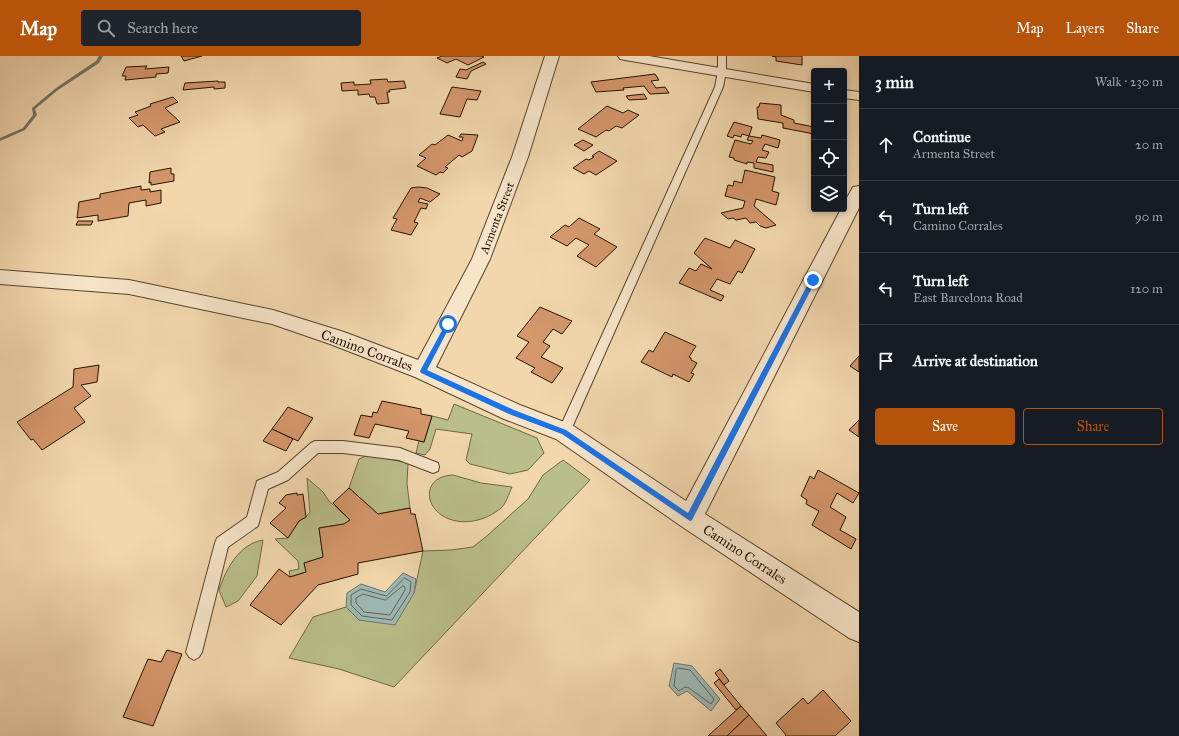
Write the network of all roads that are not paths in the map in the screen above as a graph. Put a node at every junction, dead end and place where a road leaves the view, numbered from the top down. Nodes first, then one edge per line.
1 (552, 56) edge
2 (625, 56) edge
3 (722, 56) edge
4 (722, 71) junction
5 (811, 87) edge
6 (847, 94) edge
7 (859, 96) edge
8 (859, 191) edge
9 (0, 277) edge
10 (423, 371) junction
11 (564, 432) junction
12 (433, 467) dead end
13 (690, 518) junction
14 (859, 628) edge
15 (194, 652) dead end

1 - 10 street, Armenta Street
2 - 4 street
3 - 4 lane
4 - 5 street
4 - 11 lane
6 - 7 street
8 - 13 street
9 - 10 street, Camino Corrales
10 - 11 street, Camino Corrales
11 - 13 street, Camino Corrales
12 - 15 lane
13 - 14 street, Camino Corrales

